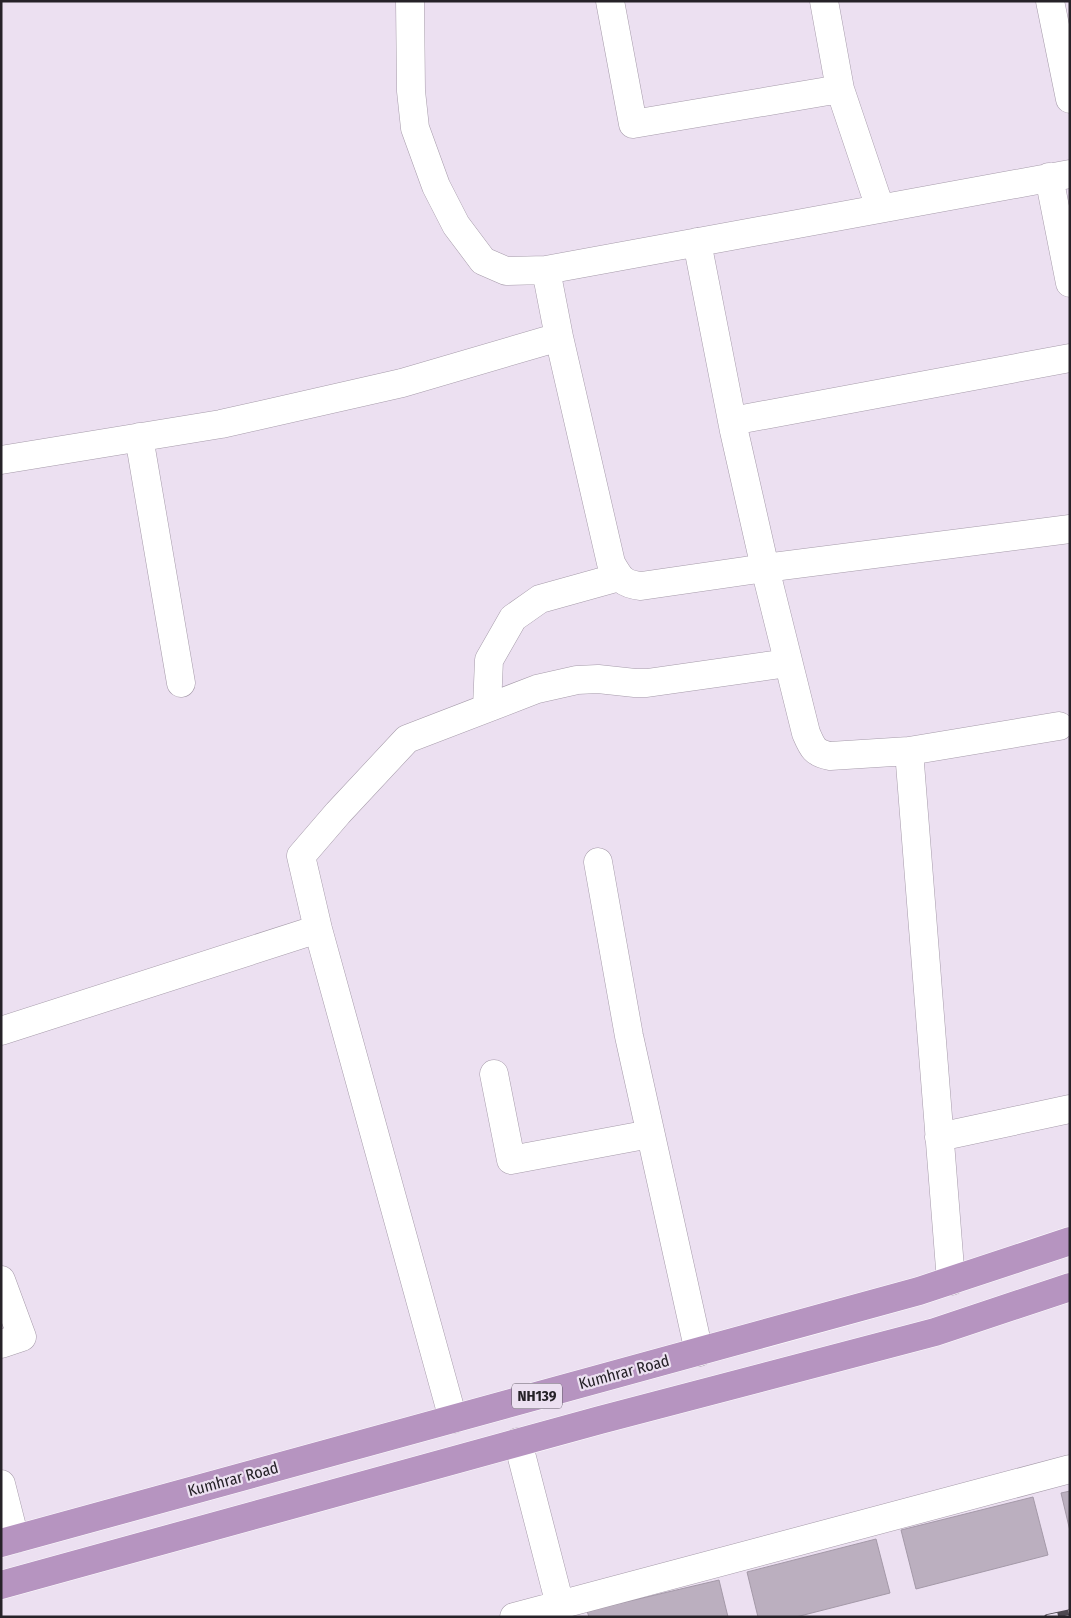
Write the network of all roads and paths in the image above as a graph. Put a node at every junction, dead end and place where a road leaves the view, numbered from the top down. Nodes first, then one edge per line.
1 (410, 1) edge
2 (610, 1) edge
3 (824, 1) edge
4 (1050, 1) edge
5 (840, 89) junction
6 (1070, 99) edge
7 (1059, 175) edge
8 (880, 208) junction
9 (697, 242) junction
10 (546, 270) junction
11 (1070, 283) edge
12 (559, 337) junction
13 (1070, 358) edge
14 (732, 421) junction
15 (139, 437) junction
16 (1, 460) edge
17 (1070, 529) edge
18 (765, 568) junction
19 (619, 577) junction
20 (788, 663) junction
21 (181, 683) dead end
22 (487, 708) junction
23 (1059, 726) dead end
24 (910, 751) junction
25 (598, 862) dead end
26 (318, 929) junction
27 (1, 1031) edge
28 (494, 1074) dead end
29 (1070, 1109) edge
30 (650, 1134) junction
31 (939, 1137) junction
32 (1070, 1241) edge
33 (1, 1280) edge
34 (951, 1281) junction
35 (1070, 1287) edge
36 (1, 1344) edge
37 (699, 1352) junction
38 (453, 1419) junction
39 (518, 1442) junction
40 (463, 1458) junction
41 (1070, 1469) edge
42 (1, 1484) edge
43 (8, 1541) edge
44 (1, 1585) edge
45 (560, 1605) junction
46 (514, 1617) edge

1 - 10 street
2 - 5 street
3 - 5 street
4 - 6 street
5 - 8 street
7 - 8 street
7 - 11 street
8 - 9 street
9 - 10 street
9 - 14 street
10 - 12 street
12 - 15 street
12 - 19 street
13 - 14 street
14 - 18 street
15 - 16 street
15 - 21 street
17 - 18 street
18 - 19 street
18 - 20 street
19 - 22 street
20 - 22 street
20 - 24 street
22 - 26 street
23 - 24 street
24 - 31 street
25 - 30 street
26 - 27 street
26 - 38 street
28 - 30 street
29 - 31 street
30 - 37 street
31 - 34 street
32 - 34 highway, Kumhrar Road / NH139
33 - 36 street
34 - 37 highway, Kumhrar Road / NH139
35 - 39 highway, NH139
37 - 38 highway, Kumhrar Road / NH139
38 - 40 highway
38 - 43 highway, Kumhrar Road / NH139
39 - 40 highway, NH139
39 - 45 street
40 - 44 highway, NH139
41 - 45 street
42 - 43 street
45 - 46 street

